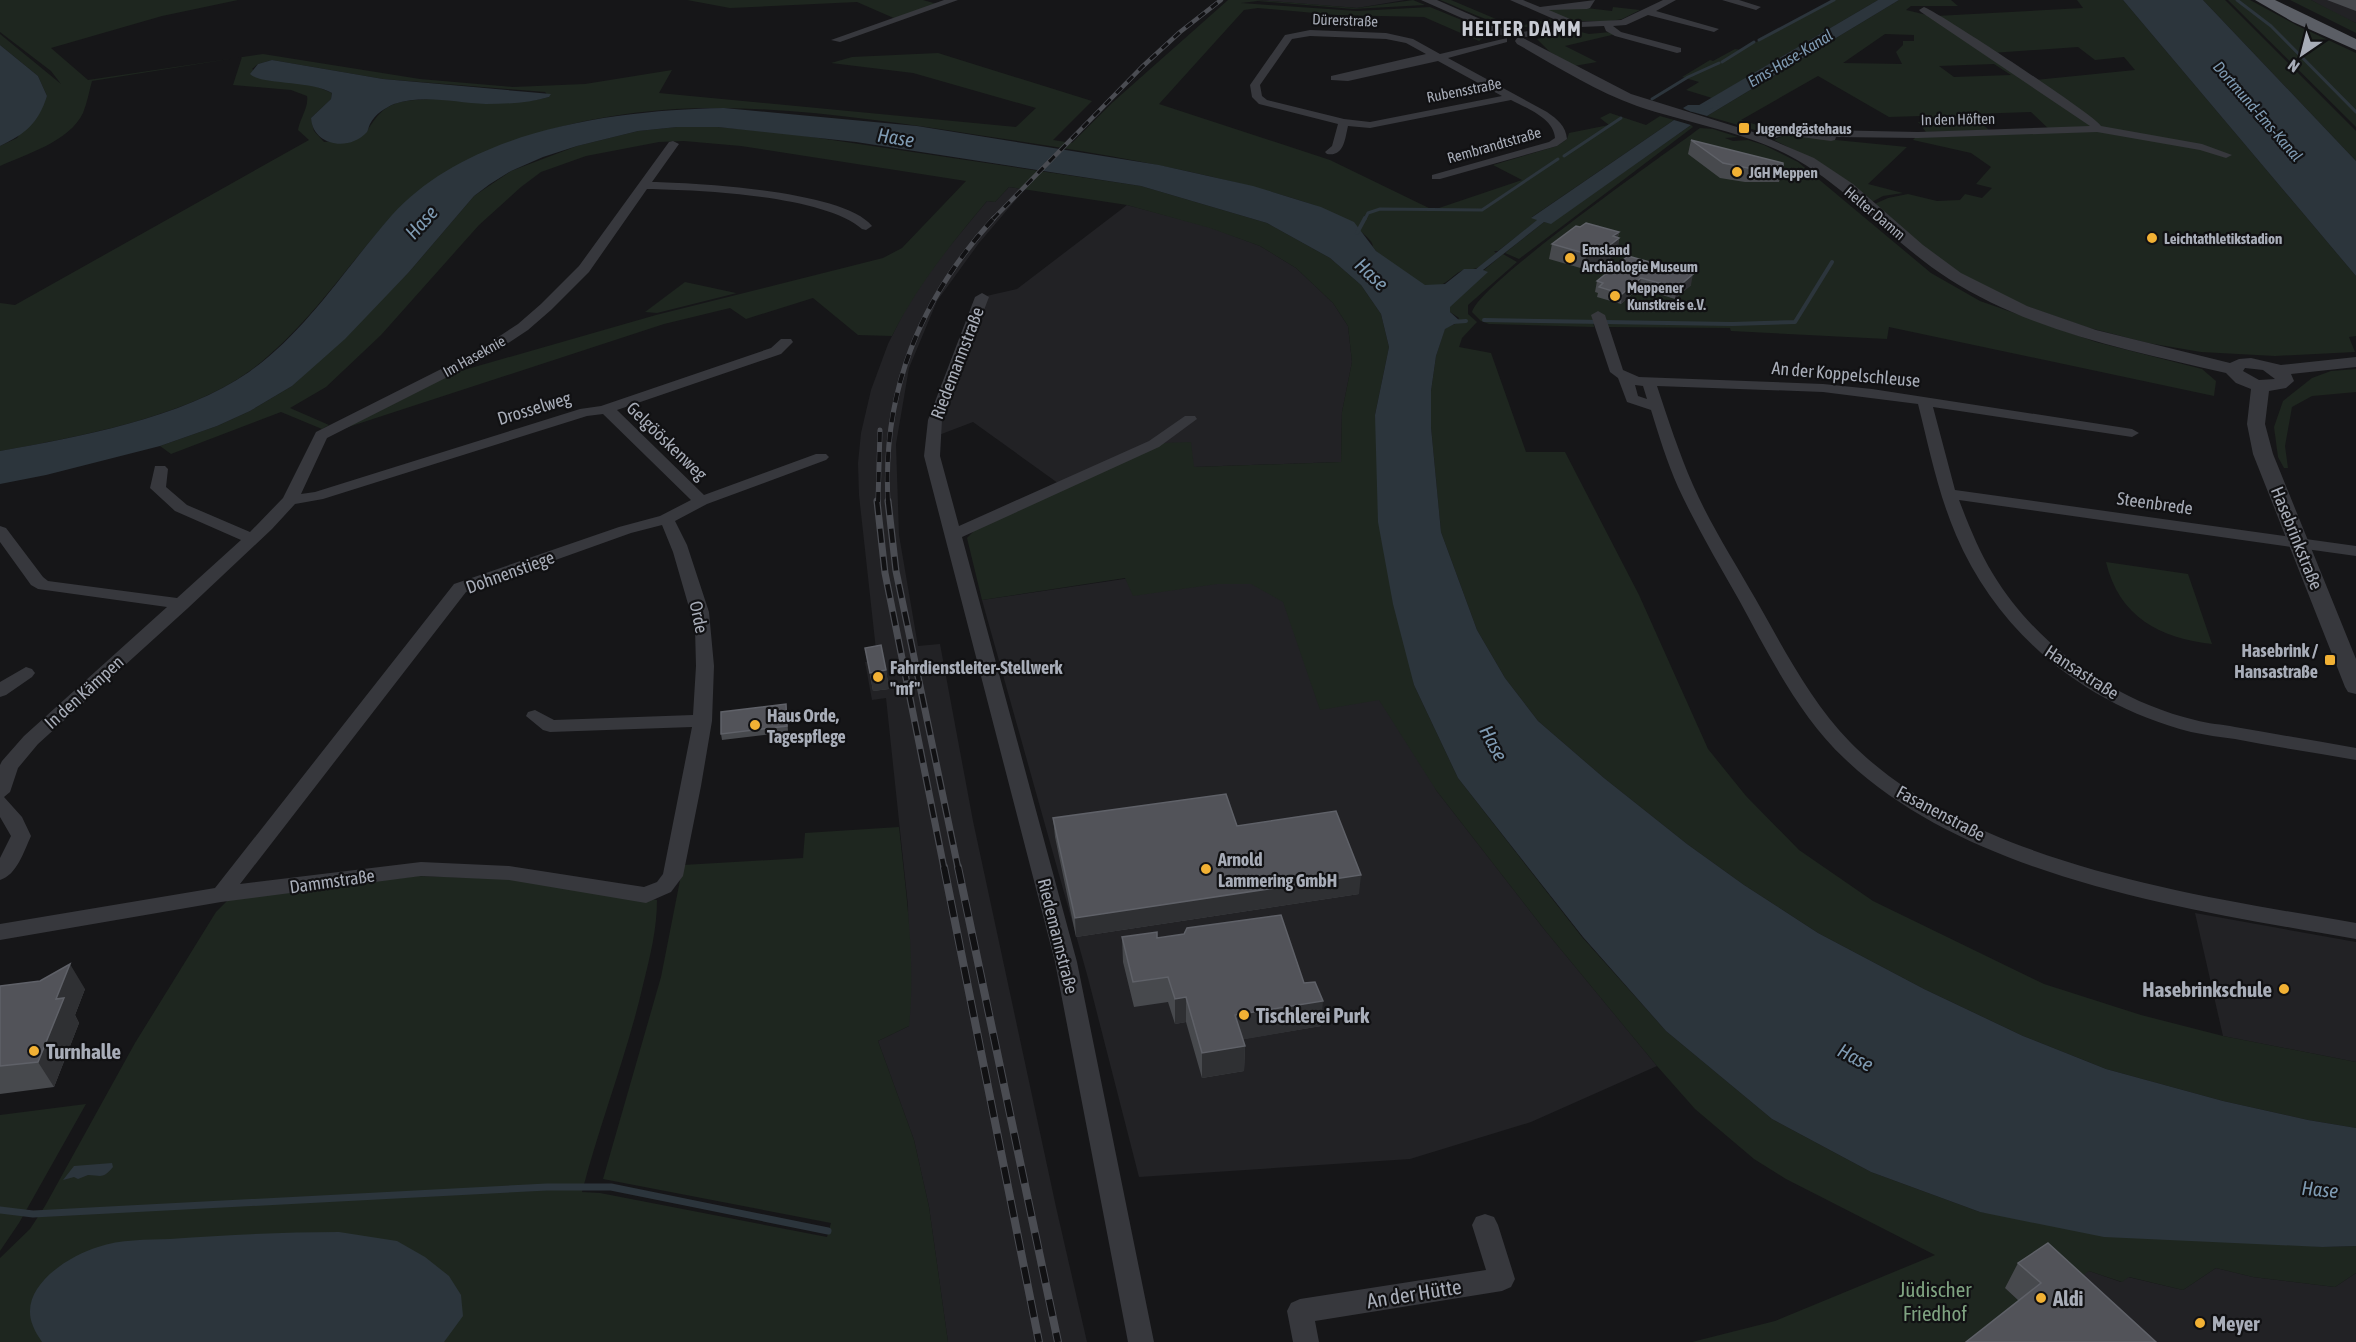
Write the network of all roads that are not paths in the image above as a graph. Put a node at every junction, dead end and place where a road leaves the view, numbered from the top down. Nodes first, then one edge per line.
1 (953, 0) edge
2 (1428, 0) edge
3 (1515, 0) edge
4 (1590, 0) edge
5 (1671, 0) edge
6 (1727, 0) edge
7 (2263, 0) edge
8 (2282, 6) edge
9 (1756, 7) dead end
10 (1539, 9) junction
11 (1924, 10) dead end
12 (1649, 12) junction
13 (1574, 24) junction
14 (1608, 24) junction
15 (1713, 28) dead end
16 (1503, 36) junction
17 (1524, 38) junction
18 (2356, 38) edge
19 (836, 40) dead end
20 (2356, 46) edge
21 (1677, 50) dead end
22 (1440, 57) junction
23 (1383, 69) dead end
24 (1512, 97) junction
25 (1263, 102) joint
26 (1344, 122) junction
27 (2097, 129) junction
28 (1821, 136) junction
29 (1762, 139) junction
30 (673, 144) dead end
31 (1908, 146) dead end
32 (1331, 152) dead end
33 (2226, 155) dead end
34 (1436, 177) dead end
35 (645, 185) junction
36 (866, 226) dead end
37 (982, 297) dead end
38 (1600, 320) dead end
39 (786, 342) dead end
40 (2356, 362) edge
41 (2234, 369) junction
42 (2279, 371) junction
43 (1624, 377) junction
44 (1649, 383) junction
45 (2261, 385) junction
46 (1924, 400) junction
47 (1658, 408) junction
48 (603, 410) junction
49 (1190, 419) dead end
50 (2132, 433) dead end
51 (821, 457) dead end
52 (160, 469) dead end
53 (1948, 494) junction
54 (290, 500) junction
55 (701, 501) junction
56 (666, 519) junction
57 (0, 531) edge
58 (953, 535) junction
59 (252, 539) junction
60 (2299, 543) junction
61 (2356, 551) edge
62 (182, 604) junction
63 (26, 673) dead end
64 (2356, 687) edge
65 (0, 691) edge
66 (536, 716) dead end
67 (703, 721) junction
68 (2356, 754) edge
69 (0, 792) edge
70 (0, 803) edge
71 (0, 873) edge
72 (664, 887) joint
73 (221, 894) junction
74 (2356, 931) edge
75 (0, 932) edge
76 (1485, 1225) dead end
77 (1141, 1342) edge
78 (1306, 1342) edge

1 - 19 street
2 - 16 street
3 - 10 street
4 - 10 street
5 - 12 street
6 - 9 street
7 - 8 highway
8 - 18 highway
8 - 20 highway
10 - 13 street
11 - 27 street
12 - 14 street
12 - 15 street
13 - 14 street
13 - 17 street
14 - 21 street
16 - 17 street
16 - 22 street
17 - 29 street, Helter Damm
22 - 23 street
22 - 24 street, Rubensstraße
22 - 25 street, Dürerstraße
24 - 26 street, Rubensstraße
24 - 34 street, Rembrandtstraße
25 - 26 street, Rubensstraße
26 - 32 street
27 - 28 street, In den Höften
27 - 33 street, In den Höften
28 - 29 street, In den Höften
28 - 31 street, In den Höften
29 - 41 street, Helter Damm
30 - 35 street, Im Haseknie
35 - 36 street
35 - 54 street, Im Haseknie
37 - 58 street, Riedemannstraße
38 - 43 street
39 - 48 street, Drosselweg
40 - 42 street
41 - 42 street
41 - 45 street
42 - 45 street
43 - 44 street, An der Koppelschleuse
43 - 47 street
44 - 46 street, An der Koppelschleuse
44 - 47 street, Fasanenstraße
45 - 60 street, Hasebrinkstraße
46 - 50 street, An der Koppelschleuse
46 - 53 street, Hansastraße
47 - 74 street, Fasanenstraße
48 - 54 street, Drosselweg
48 - 55 street, Gelgööskenweg
49 - 58 street
51 - 55 street, Dohnenstiege
52 - 59 street
53 - 60 street, Steenbrede
53 - 68 street, Hansastraße
54 - 59 street, In den Kämpen
55 - 56 street, Dohnenstiege
56 - 67 street, Orde
56 - 73 street, Dohnenstiege
57 - 62 street
58 - 77 street, Riedemannstraße
59 - 62 street, In den Kämpen
60 - 61 street, Steenbrede
60 - 64 street, Hasebrinkstraße
62 - 69 street, In den Kämpen
63 - 65 street
66 - 67 street
67 - 72 street, Orde
70 - 71 street
72 - 73 street, Dammstraße
73 - 75 street, Dammstraße
76 - 78 street, An der Hütte

